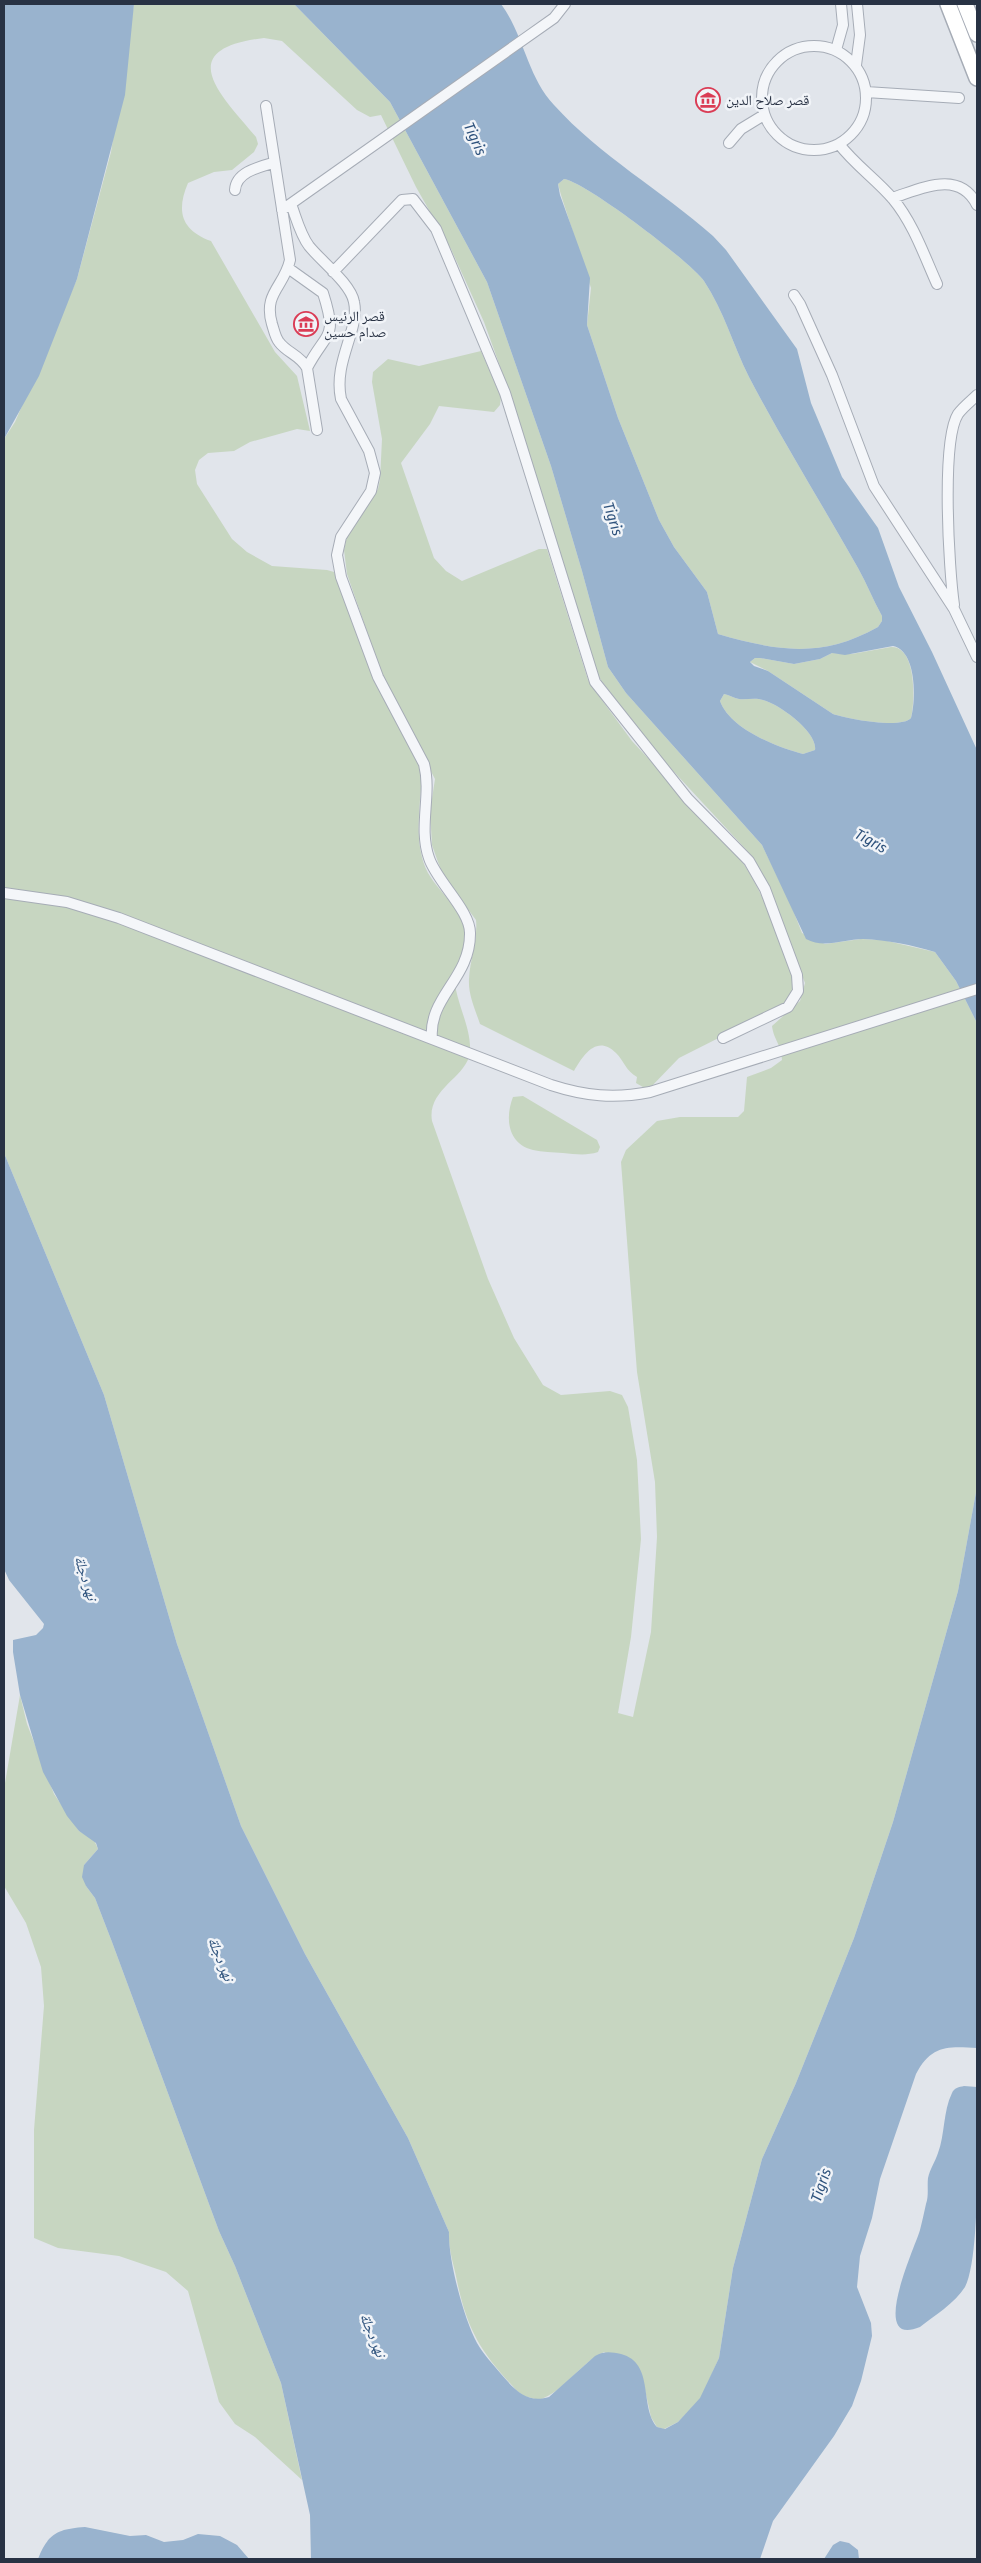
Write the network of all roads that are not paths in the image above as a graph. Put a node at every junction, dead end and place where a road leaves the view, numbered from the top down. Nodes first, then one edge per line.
1 (565, 4) edge
2 (840, 4) edge
3 (858, 4) edge
4 (948, 4) edge
5 (965, 4) edge
6 (977, 34) edge
7 (836, 50) junction
8 (856, 65) junction
9 (977, 78) edge
10 (866, 92) junction
11 (959, 98) dead end
12 (266, 106) dead end
13 (764, 115) junction
14 (729, 143) dead end
15 (839, 144) junction
16 (273, 163) junction
17 (235, 190) dead end
18 (892, 198) junction
19 (291, 204) junction
20 (977, 205) edge
21 (282, 210) junction
22 (288, 268) junction
23 (333, 272) junction
24 (937, 284) dead end
25 (794, 295) dead end
26 (306, 368) junction
27 (977, 395) edge
28 (318, 430) dead end
29 (954, 608) junction
30 (977, 657) edge
31 (4, 893) edge
32 (977, 989) edge
33 (723, 1038) dead end
34 (432, 1039) junction

1 - 19 street
2 - 7 street
3 - 8 street
4 - 9 main road
5 - 6 main road
7 - 8 street
7 - 13 street
8 - 10 street
10 - 11 street
10 - 15 street
12 - 16 street
13 - 14 street
13 - 15 street
15 - 18 street
16 - 17 street
16 - 21 street
18 - 20 street
18 - 24 street
19 - 21 street
19 - 23 street
21 - 22 street
22 - 26 street
22 - 26 street
23 - 33 street
23 - 34 street
25 - 29 street
26 - 28 street
27 - 29 street
29 - 30 street
31 - 34 street
32 - 34 street

